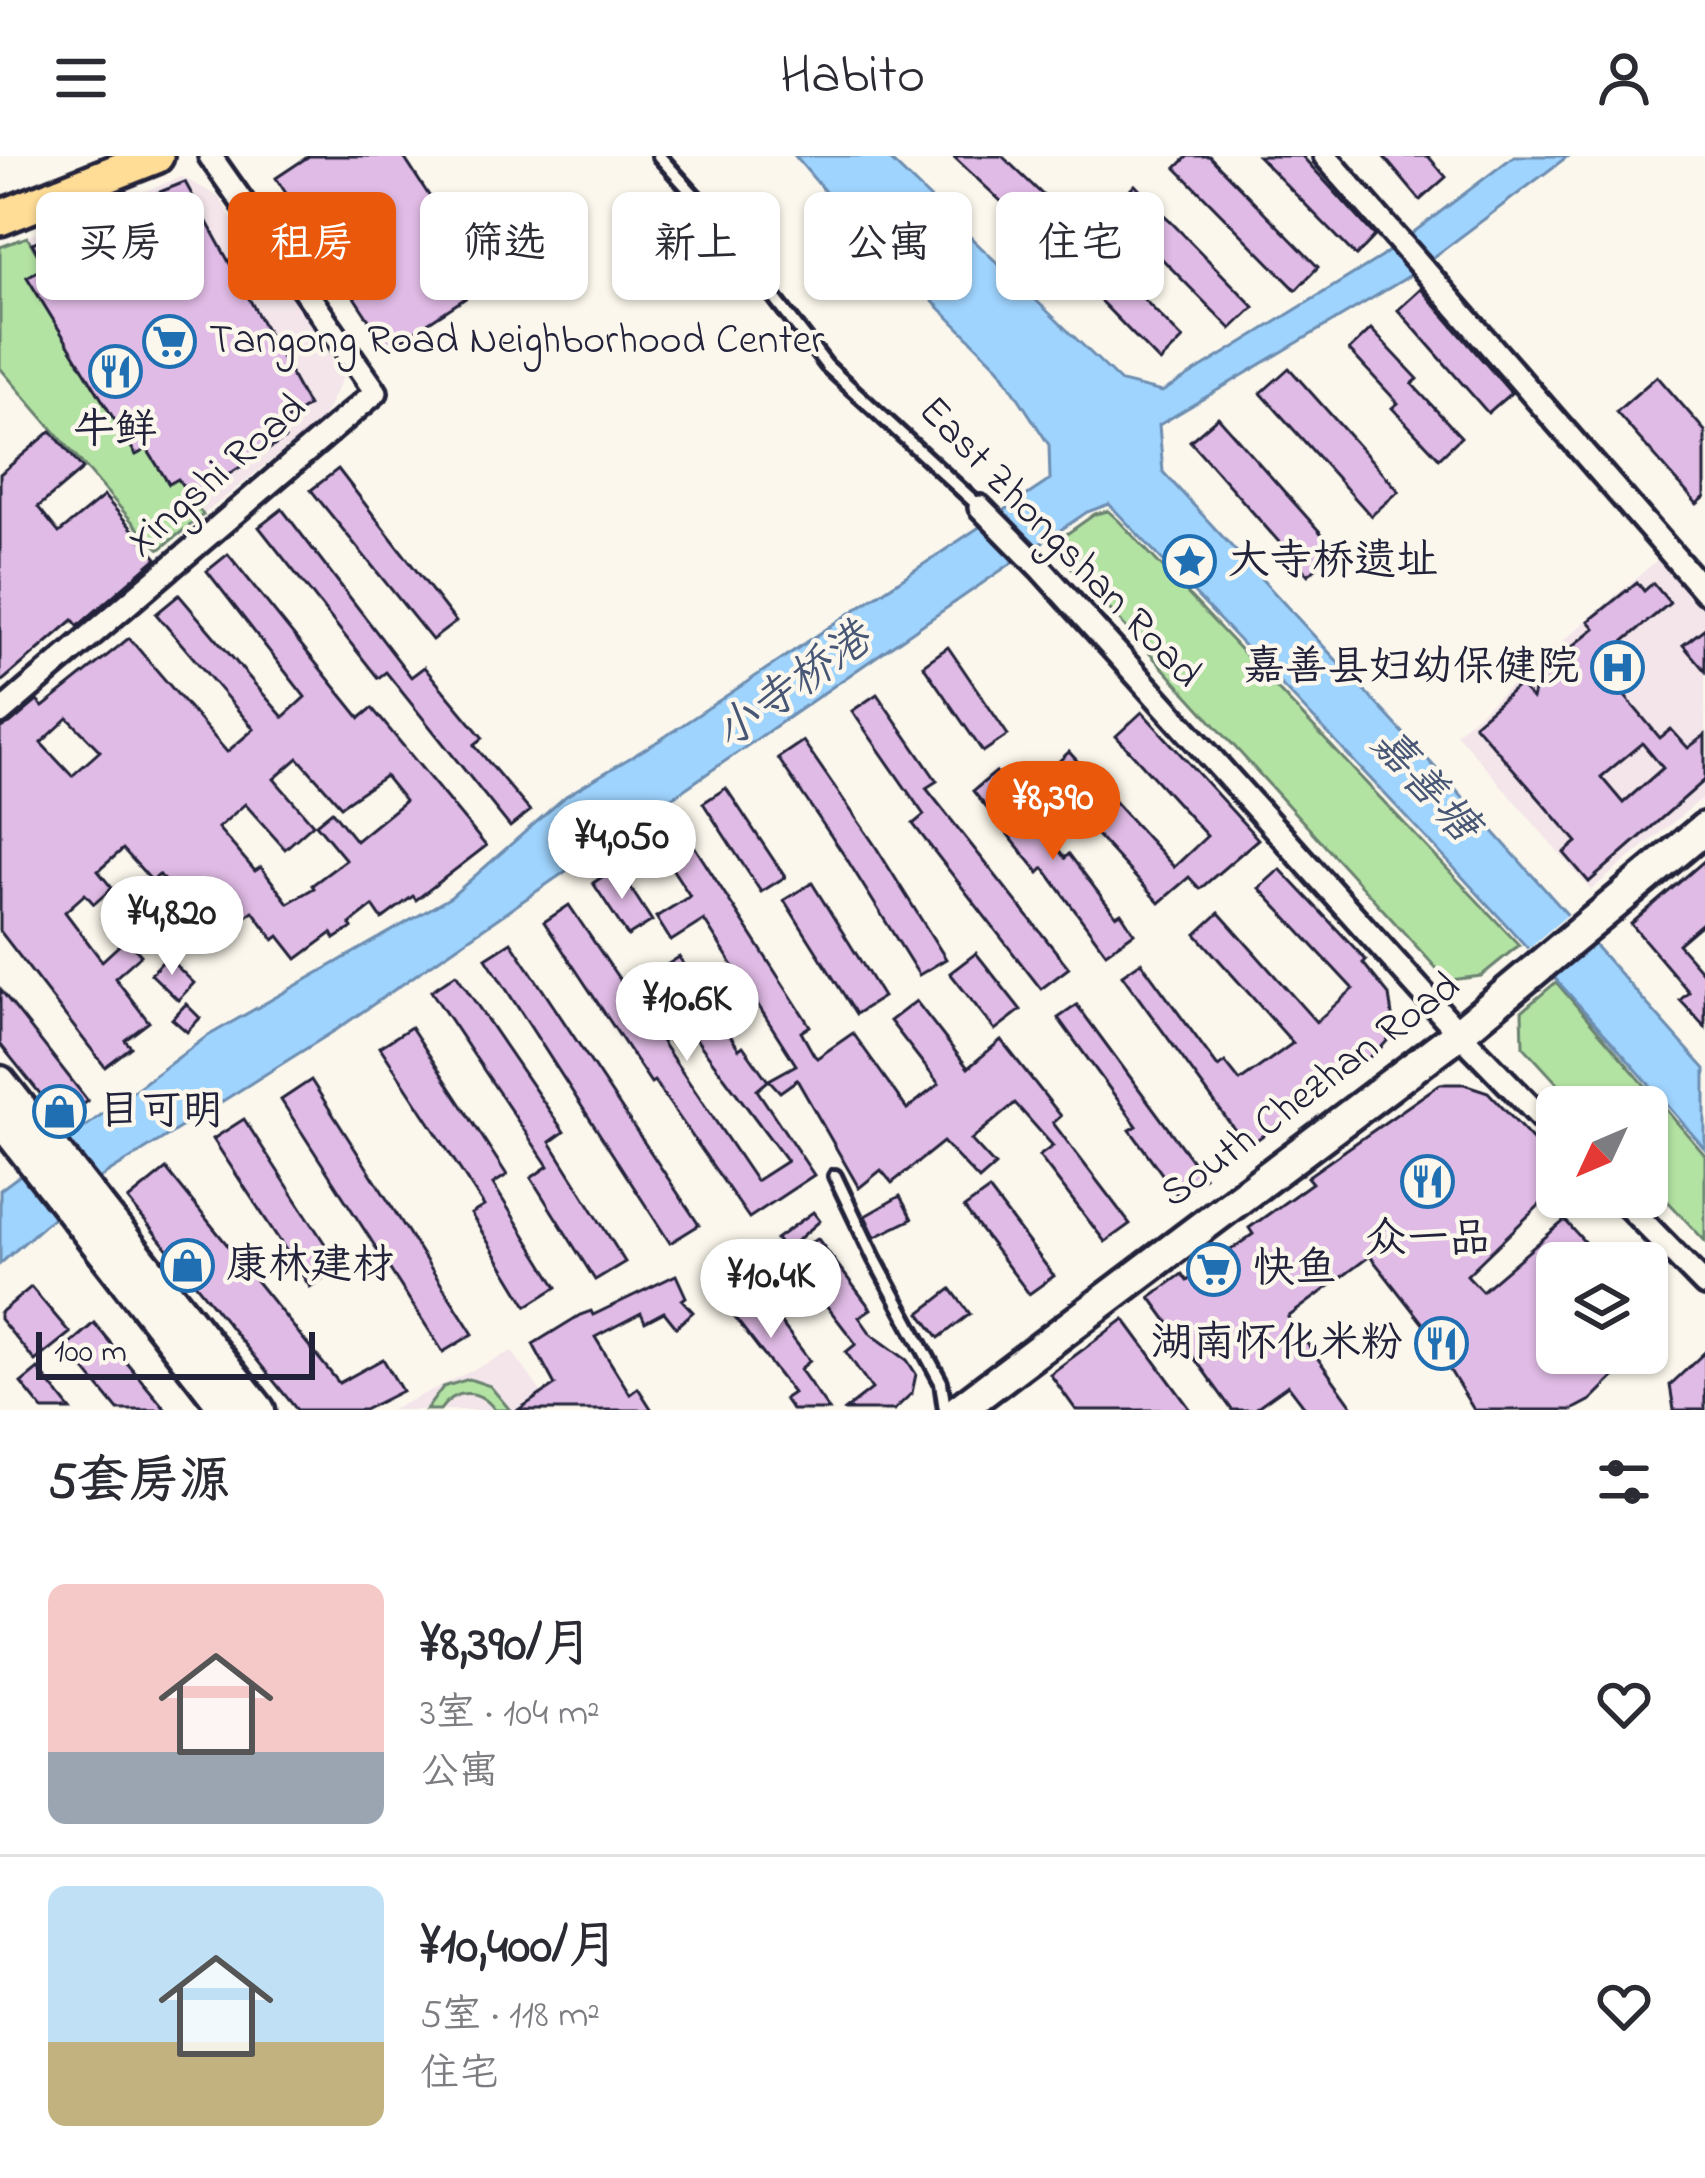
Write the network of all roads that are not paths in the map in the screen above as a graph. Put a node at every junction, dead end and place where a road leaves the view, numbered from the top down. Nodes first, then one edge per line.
1 (98, 156) edge
2 (155, 156) edge
3 (210, 156) edge
4 (659, 156) edge
5 (1325, 156) edge
6 (0, 194) edge
7 (0, 218) edge
8 (980, 507) joint
9 (1705, 592) edge
10 (0, 713) edge
11 (1705, 828) edge
12 (1459, 1033) junction
13 (0, 1082) edge
14 (1536, 1112) edge
15 (0, 1119) edge
16 (30, 1138) junction
17 (835, 1176) dead end
18 (88, 1211) junction
19 (1639, 1218) edge
20 (1705, 1286) edge
21 (227, 1410) edge
22 (259, 1410) edge
23 (945, 1410) edge
24 (959, 1410) edge

1 - 6 main road
2 - 7 main road
3 - 10 street, Xingshi Road
4 - 8 lane, East Zhongshan Road
5 - 9 street
8 - 12 street, East Zhongshan Road
11 - 12 street, South Chezhan Road
12 - 14 street, East Zhongshan Road
12 - 24 street, South Chezhan Road
13 - 16 street
15 - 16 street
16 - 18 street
17 - 23 lane
18 - 21 street
18 - 22 street
19 - 20 street

